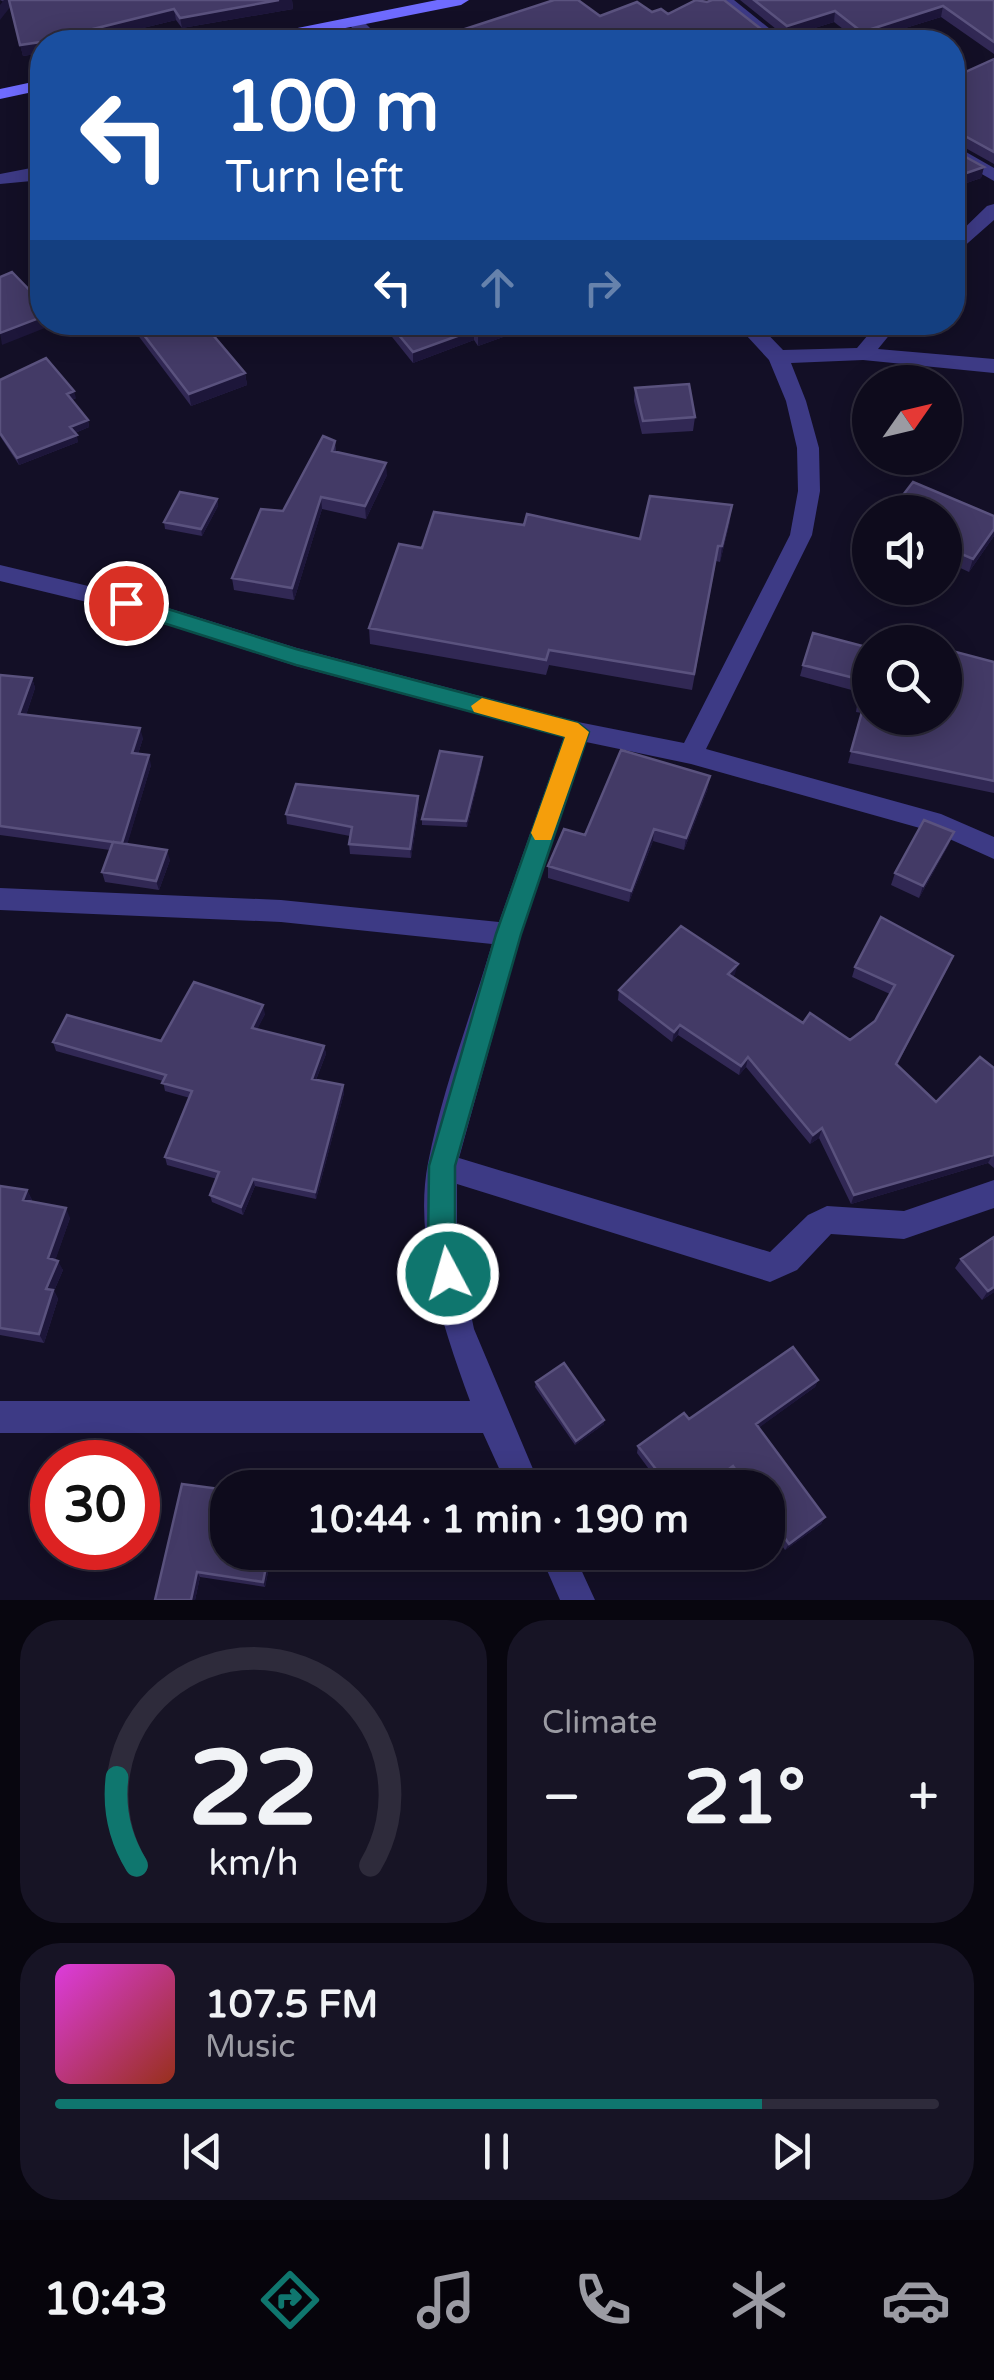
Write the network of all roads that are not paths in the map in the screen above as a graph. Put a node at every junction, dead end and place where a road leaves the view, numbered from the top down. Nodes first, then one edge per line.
1 (462, 0) edge
2 (724, 0) edge
3 (355, 22) junction
4 (314, 30) edge
5 (363, 30) edge
6 (763, 30) edge
7 (30, 88) edge
8 (0, 94) edge
9 (965, 157) edge
10 (30, 176) edge
11 (994, 176) edge
12 (0, 179) edge
13 (994, 210) edge
14 (965, 238) edge
15 (757, 335) edge
16 (879, 335) edge
17 (863, 354) junction
18 (778, 357) junction
19 (994, 366) edge
20 (0, 572) edge
21 (578, 732) junction
22 (691, 754) junction
23 (994, 850) edge
24 (0, 899) edge
25 (508, 934) junction
26 (442, 1166) junction
27 (994, 1194) edge
28 (0, 1417) edge
29 (492, 1417) junction
30 (516, 1470) edge
31 (564, 1570) edge
32 (578, 1600) edge

1 - 3 street
2 - 6 street
3 - 4 street
3 - 5 street
7 - 8 street
9 - 11 street
10 - 12 street
13 - 14 street
15 - 18 street
16 - 17 street
17 - 18 street
17 - 19 street
18 - 22 street
20 - 21 street
21 - 22 street
21 - 25 street
22 - 23 street
24 - 25 street
25 - 26 street
26 - 27 street
26 - 29 street
28 - 29 street
29 - 30 street
31 - 32 street

